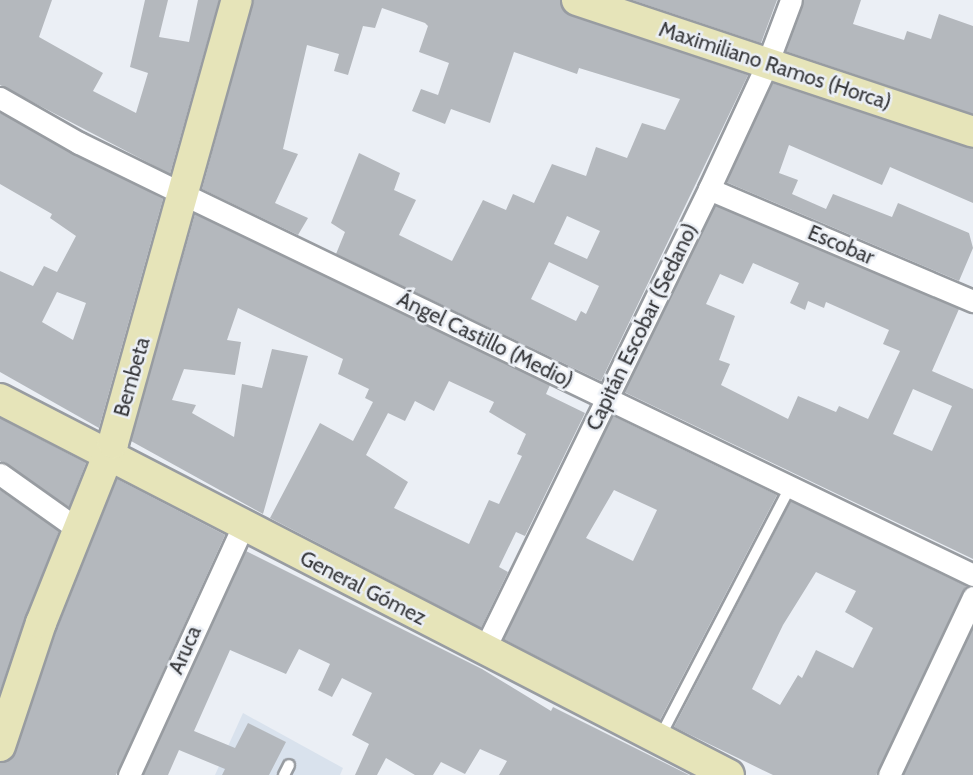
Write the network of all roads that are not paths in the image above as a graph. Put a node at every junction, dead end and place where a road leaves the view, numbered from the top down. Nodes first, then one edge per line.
1 (237, 0) edge
2 (577, 0) edge
3 (791, 0) edge
4 (767, 64) junction
5 (0, 98) edge
6 (973, 132) edge
7 (709, 189) junction
8 (185, 195) junction
9 (973, 301) edge
10 (0, 399) edge
11 (608, 400) junction
12 (109, 454) junction
13 (0, 474) edge
14 (790, 487) junction
15 (243, 526) junction
16 (79, 530) junction
17 (973, 575) edge
18 (973, 597) edge
19 (484, 650) junction
20 (658, 740) junction
21 (0, 746) edge
22 (129, 775) edge
23 (729, 775) edge
24 (890, 775) edge

1 - 8 street, Bembeta
2 - 4 street, Maximiliano Ramos (Horca)
3 - 4 street, Capitán Escobar (Sedano)
4 - 6 street, Maximiliano Ramos (Horca)
4 - 7 street, Capitán Escobar (Sedano)
5 - 8 street, Ángel Castillo (Medio)
7 - 9 street, Escobar
7 - 11 street, Capitán Escobar (Sedano)
8 - 11 street, Ángel Castillo (Medio)
8 - 12 street, Bembeta
10 - 12 street, General Gómez
11 - 14 street, Ángel Castillo (Medio)
11 - 19 street, Capitán Escobar (Sedano)
12 - 15 street, General Gómez
12 - 16 street, Bembeta
13 - 16 street
14 - 17 street, Ángel Castillo (Medio)
14 - 20 lane
15 - 19 street, General Gómez
15 - 22 street, Aruca
16 - 21 street, Bembeta
18 - 24 street
19 - 20 street, General Gómez
20 - 23 street, General Gómez

